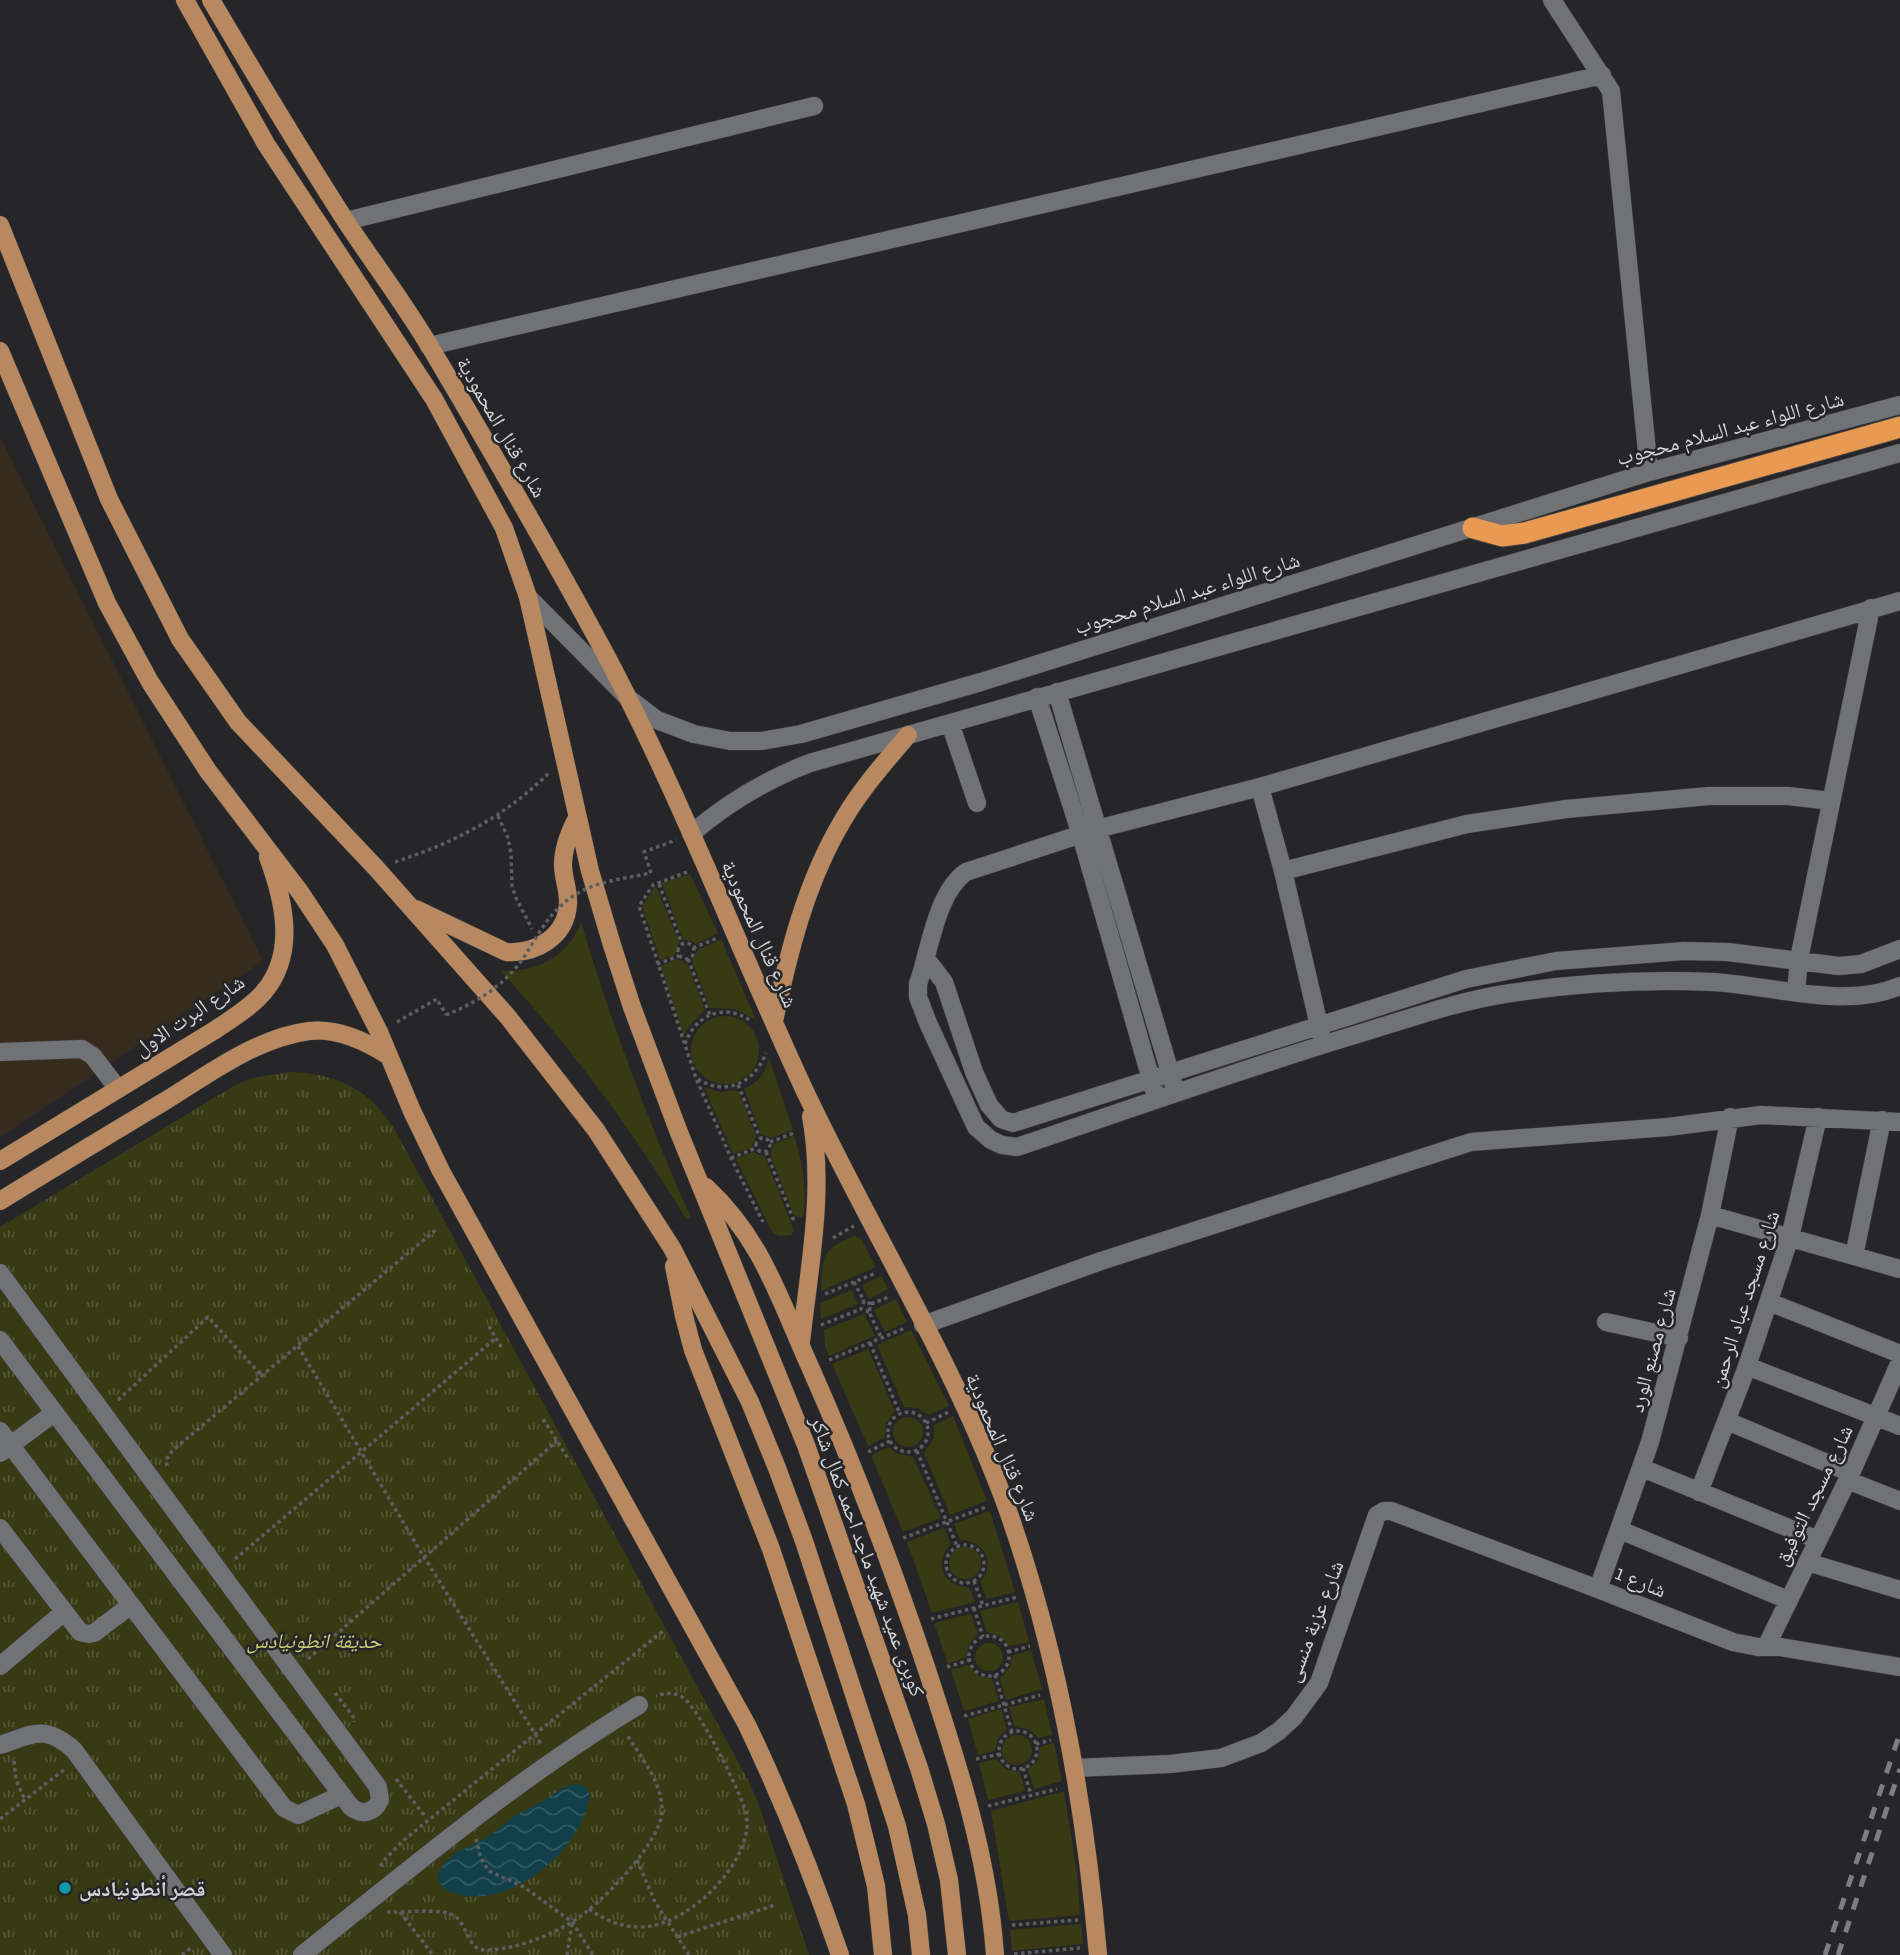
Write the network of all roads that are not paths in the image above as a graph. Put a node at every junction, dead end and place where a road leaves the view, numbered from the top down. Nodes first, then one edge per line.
1 (185, 0) edge
2 (211, 0) edge
3 (1552, 0) edge
4 (1602, 75) junction
5 (814, 106) dead end
6 (346, 221) junction
7 (0, 225) edge
8 (429, 346) junction
9 (0, 351) edge
10 (1900, 405) edge
11 (1900, 427) edge
12 (1900, 453) edge
13 (1649, 472) junction
14 (1473, 528) junction
15 (528, 597) junction
16 (1900, 601) edge
17 (1871, 608) junction
18 (1057, 692) junction
19 (1037, 697) junction
20 (628, 698) junction
21 (950, 723) junction
22 (908, 735) junction
23 (1260, 787) junction
24 (1831, 801) junction
25 (977, 803) dead end
26 (577, 818) junction
27 (1089, 832) junction
28 (260, 837) junction
29 (683, 837) junction
30 (1283, 871) junction
31 (406, 904) junction
32 (1900, 949) edge
33 (1799, 959) junction
34 (927, 960) junction
35 (1900, 986) edge
36 (1796, 992) junction
37 (774, 1021) junction
38 (1319, 1026) junction
39 (1324, 1045) junction
40 (0, 1052) edge
41 (389, 1056) junction
42 (1151, 1080) junction
43 (1173, 1084) junction
44 (118, 1089) junction
45 (804, 1090) junction
46 (1157, 1100) junction
47 (1730, 1117) junction
48 (1818, 1117) junction
49 (1891, 1121) edge
50 (1013, 1123) junction
51 (1017, 1147) junction
52 (0, 1161) edge
53 (701, 1183) junction
54 (0, 1201) edge
55 (1710, 1215) junction
56 (1790, 1237) junction
57 (672, 1248) junction
58 (1854, 1256) junction
59 (1900, 1269) edge
60 (0, 1272) edge
61 (1769, 1302) junction
62 (1606, 1322) dead end
63 (917, 1325) junction
64 (1679, 1338) junction
65 (0, 1340) edge
66 (800, 1346) junction
67 (1900, 1353) edge
68 (1900, 1362) edge
69 (1747, 1366) junction
70 (54, 1413) junction
71 (1875, 1418) junction
72 (1727, 1421) junction
73 (1900, 1426) edge
74 (4, 1443) edge
75 (1642, 1468) junction
76 (1849, 1476) junction
77 (1699, 1492) junction
78 (1900, 1501) edge
79 (1377, 1516) joint
80 (0, 1528) edge
81 (1620, 1530) junction
82 (1818, 1540) junction
83 (1807, 1562) junction
84 (1598, 1589) junction
85 (1900, 1590) edge
86 (1788, 1600) junction
87 (131, 1605) junction
88 (64, 1612) junction
89 (1766, 1647) junction
90 (0, 1666) edge
91 (1898, 1667) edge
92 (639, 1705) road end
93 (7, 1751) edge
94 (1074, 1768) junction
95 (341, 1795) junction
96 (1092, 1951) edge
97 (223, 1955) edge
98 (302, 1955) edge
99 (840, 1955) edge
100 (883, 1955) edge
101 (921, 1955) edge
102 (957, 1955) edge
103 (995, 1955) edge

1 - 15 main road
2 - 6 main road, شارع قنال المحمودية
3 - 4 street
4 - 8 street
4 - 13 street
5 - 6 street
6 - 8 main road, شارع قنال المحمودية
7 - 31 main road
8 - 20 main road, شارع قنال المحمودية
9 - 28 main road
10 - 13 street, شارع اللواء عبد السلام محجوب
11 - 14 highway
12 - 18 street
13 - 14 street, شارع اللواء عبد السلام محجوب
14 - 20 street, شارع اللواء عبد السلام محجوب
15 - 20 street, شارع اللواء عبد السلام محجوب
15 - 26 main road
16 - 17 street
17 - 23 street
17 - 24 street
18 - 19 street
18 - 27 street
19 - 21 street
19 - 27 street
20 - 29 main road, شارع قنال المحمودية
21 - 22 street
21 - 25 street
22 - 29 street
22 - 37 main road
23 - 27 street
23 - 30 street
24 - 30 street
24 - 33 street
26 - 31 main road
26 - 53 main road, كوبرى عميد شهيد ماجد احمد كمال شاكر
27 - 34 street
27 - 42 street
27 - 43 street
28 - 41 main road
28 - 44 main road, شارع البرت الاول
29 - 37 main road, شارع قنال المحمودية
30 - 38 street
31 - 57 main road
32 - 33 street
33 - 36 street
33 - 38 street
34 - 50 street
34 - 51 street
35 - 36 street
36 - 39 street
37 - 45 main road, شارع قنال المحمودية
38 - 39 street
38 - 43 street
39 - 43 street
40 - 44 street
41 - 54 main road
41 - 99 main road
42 - 43 street
42 - 46 street
42 - 50 street
43 - 46 street
44 - 52 main road, شارع البرت الاول
45 - 63 main road, شارع قنال المحمودية
45 - 66 main road
46 - 51 street
47 - 48 street
47 - 55 street, شارع مصنع الورد
47 - 63 street
48 - 49 street
48 - 56 street, شارع مسجد عباد الرحمن
49 - 58 street
50 - 51 street
53 - 66 main road
53 - 102 main road, كوبرى عميد شهيد ماجد احمد كمال شاكر
55 - 56 street
55 - 64 street, شارع مصنع الورد
56 - 58 street
56 - 61 street, شارع مسجد عباد الرحمن
57 - 100 main road
57 - 101 main road
58 - 59 street
60 - 95 street
61 - 67 street
61 - 69 street, شارع مسجد عباد الرحمن
62 - 64 street
63 - 94 main road, شارع قنال المحمودية
64 - 75 street, شارع مصنع الورد
65 - 70 street
66 - 103 main road
68 - 71 street, شارع مسجد التوفيق
69 - 71 street
69 - 72 street, شارع مسجد عباد الرحمن
70 - 74 street
70 - 95 street
71 - 73 street
71 - 76 street, شارع مسجد التوفيق
72 - 76 street
72 - 77 street, شارع مسجد عباد الرحمن
74 - 87 street
75 - 77 street
75 - 81 street, شارع مصنع الورد
76 - 78 street
76 - 82 street, شارع مسجد التوفيق
77 - 82 street
79 - 84 street, شارع 1
79 - 94 street, شارع عزبة منسى
80 - 88 street
81 - 84 street, شارع مصنع الورد
81 - 86 street
82 - 83 street, شارع مسجد التوفيق
83 - 85 street
83 - 86 street, شارع مسجد التوفيق
84 - 89 street, شارع 1
86 - 89 street, شارع مسجد التوفيق
87 - 88 street
87 - 95 street
88 - 90 street
89 - 91 street, شارع 1
92 - 98 street
93 - 97 street
94 - 96 main road, شارع قنال المحمودية

